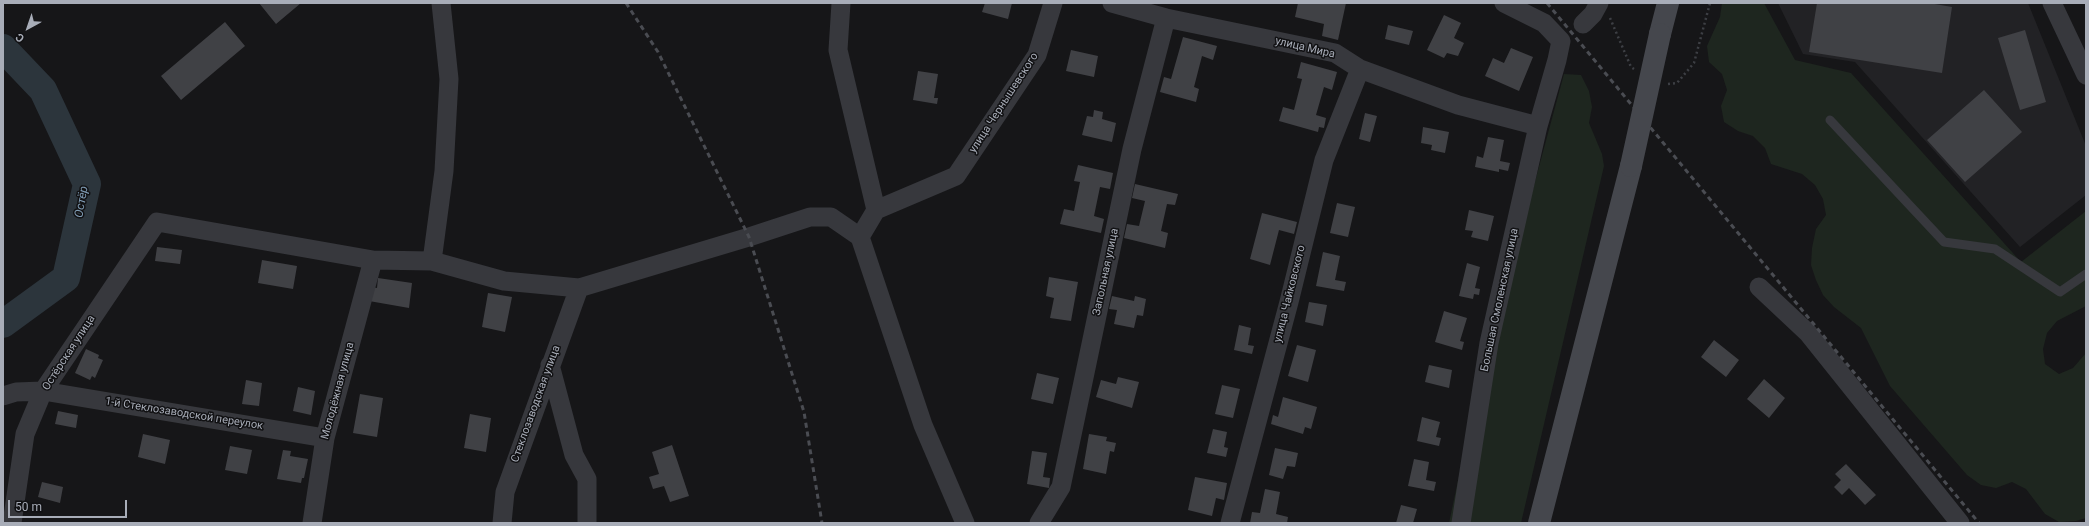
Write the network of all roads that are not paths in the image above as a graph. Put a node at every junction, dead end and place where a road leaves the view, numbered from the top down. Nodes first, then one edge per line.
1 (441, 3) edge
2 (841, 3) edge
3 (1053, 3) edge
4 (1112, 3) edge
5 (1504, 3) edge
6 (1599, 3) edge
7 (1668, 3) edge
8 (2052, 3) edge
9 (1166, 18) junction
10 (1583, 24) dead end
11 (2084, 66) edge
12 (1360, 68) junction
13 (1830, 120) dead end
14 (1538, 126) junction
15 (876, 210) junction
16 (860, 237) junction
17 (373, 260) junction
18 (432, 261) junction
19 (2086, 274) edge
20 (1759, 287) dead end
21 (579, 288) junction
22 (550, 364) junction
23 (43, 391) junction
24 (3, 396) edge
25 (325, 438) junction
26 (12, 523) edge
27 (312, 523) edge
28 (502, 523) edge
29 (587, 523) edge
30 (965, 523) edge
31 (1039, 523) edge
32 (1230, 523) edge
33 (1461, 523) edge
34 (1540, 523) edge
35 (1960, 523) edge

1 - 18 street
2 - 15 street
3 - 15 street, улица Чернышевского
4 - 9 street, улица Мира
5 - 14 street, Большая Смоленская улица
6 - 10 street
7 - 34 main road, bridge
8 - 11 street
9 - 12 street, улица Мира
9 - 31 street, Запольная улица
12 - 14 street, улица Мира
12 - 32 street, улица Чайковского
13 - 19 lane
14 - 33 street, Большая Смоленская улица
15 - 16 street
16 - 21 street
16 - 30 street
17 - 18 street
17 - 23 street, Остёрская улица
17 - 25 street, Молодёжная улица
18 - 21 street
20 - 35 street
21 - 22 street, Стеклозаводская улица
22 - 28 street, Стеклозаводская улица
22 - 29 street
23 - 24 street, 1-й Стеклозаводской переулок
23 - 25 street, 1-й Стеклозаводской переулок
23 - 26 street, Остёрская улица
25 - 27 street, Молодёжная улица

